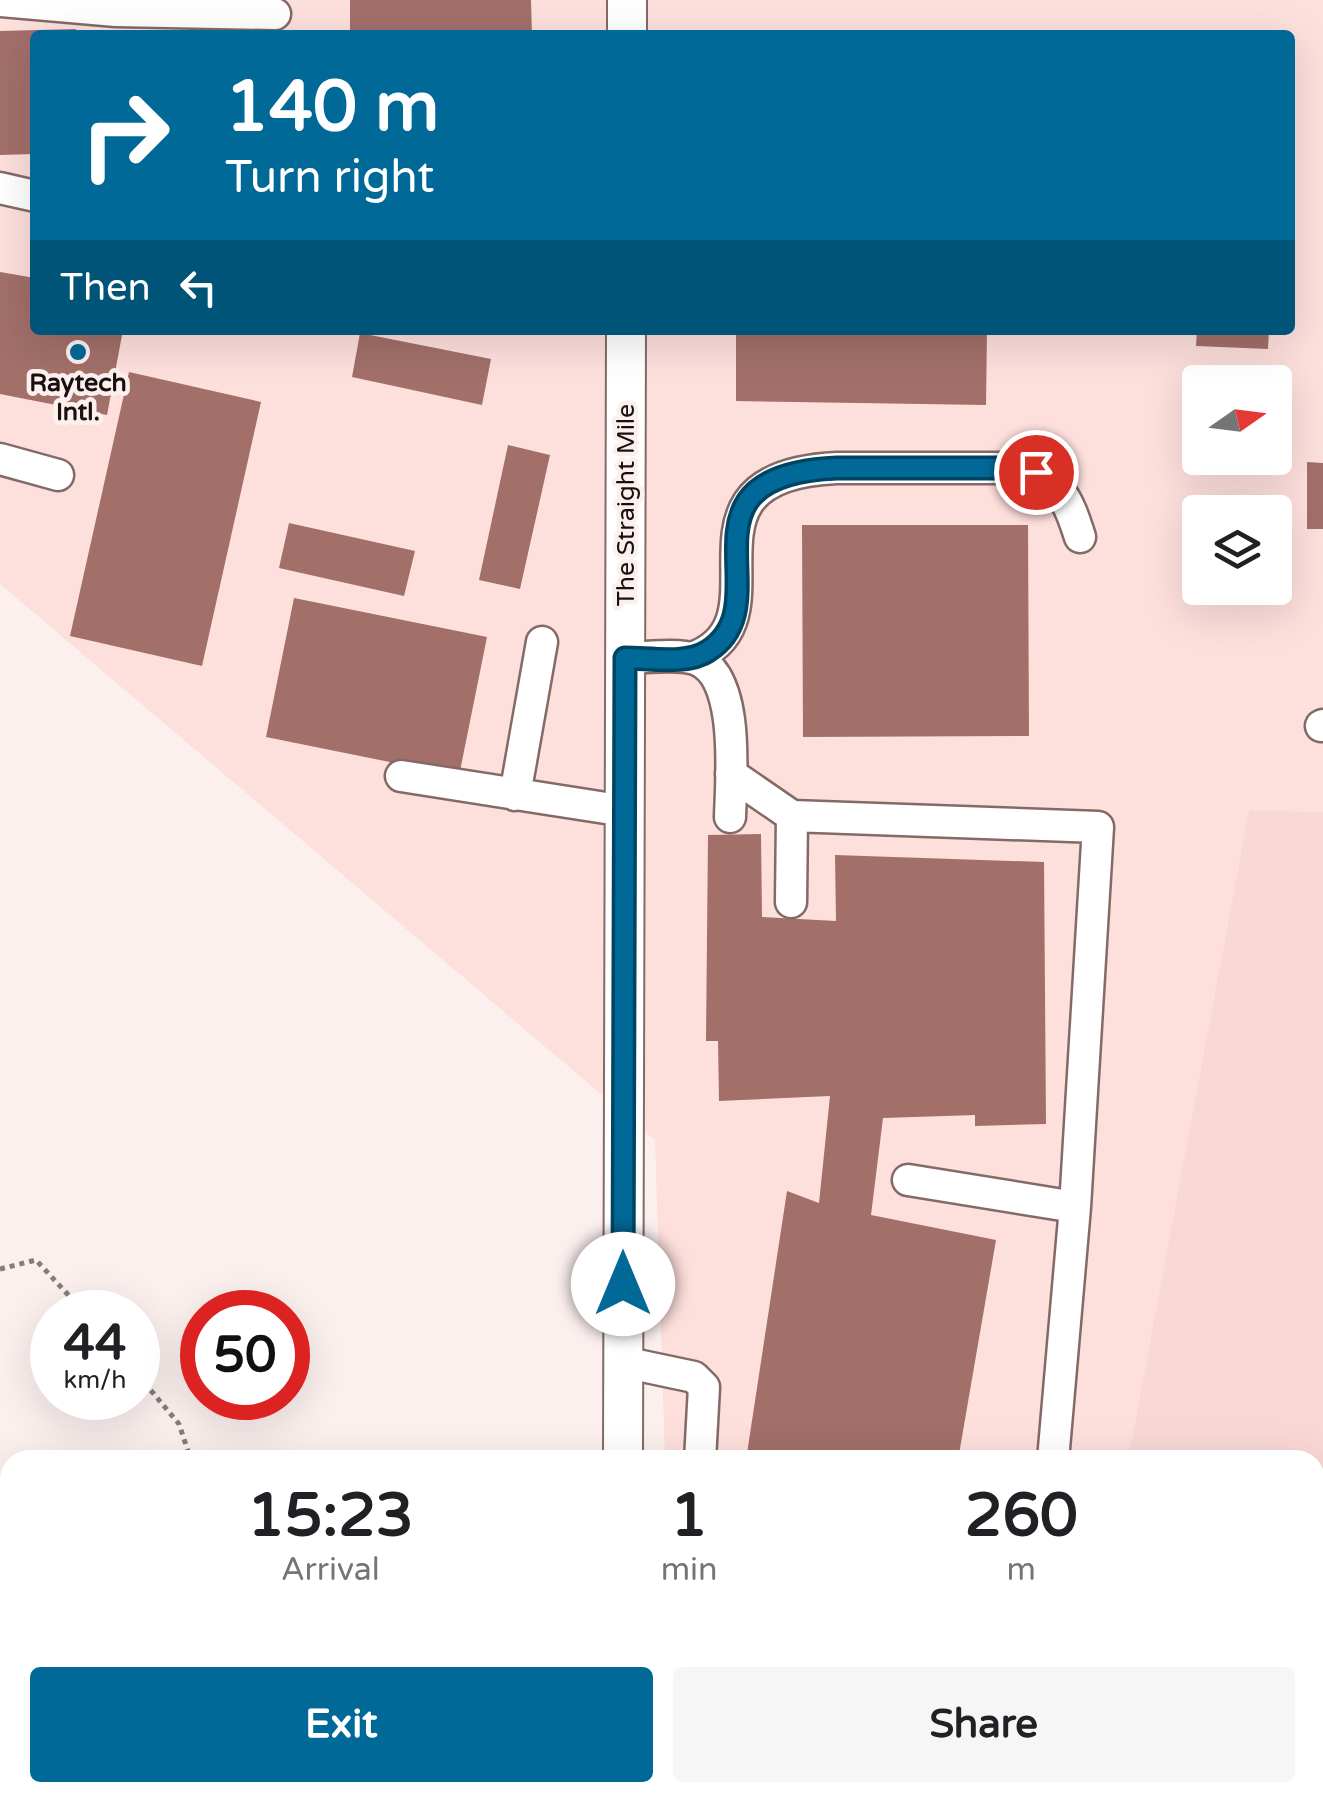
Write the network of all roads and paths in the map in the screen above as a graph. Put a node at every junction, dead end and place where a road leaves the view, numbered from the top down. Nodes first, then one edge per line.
1 (627, 0) edge
2 (0, 2) edge
3 (275, 16) edge
4 (194, 24) edge
5 (627, 30) edge
6 (0, 188) edge
7 (30, 195) edge
8 (626, 335) edge
9 (0, 460) edge
10 (58, 475) dead end
11 (1080, 537) dead end
12 (542, 642) dead end
13 (625, 658) junction
14 (692, 658) junction
15 (731, 774) junction
16 (401, 776) dead end
17 (515, 795) junction
18 (625, 811) junction
19 (792, 816) junction
20 (730, 817) dead end
21 (791, 902) dead end
22 (908, 1180) dead end
23 (1075, 1207) junction
24 (0, 1269) edge
25 (64, 1290) edge
26 (623, 1362) junction
27 (160, 1401) edge
28 (188, 1450) edge
29 (623, 1450) edge
30 (701, 1450) edge
31 (1054, 1450) edge

1 - 5 main road
2 - 4 street
3 - 4 street
6 - 7 street
8 - 13 main road, The Straight Mile
9 - 10 street
11 - 14 street
12 - 17 street
13 - 14 street
13 - 18 main road, The Straight Mile
14 - 15 street
15 - 19 street
15 - 20 street
16 - 17 street
17 - 18 street
18 - 26 main road, The Straight Mile
19 - 21 street
19 - 23 street
22 - 23 street
23 - 31 street
24 - 25 path
26 - 29 main road, The Straight Mile
26 - 30 street
27 - 28 path

